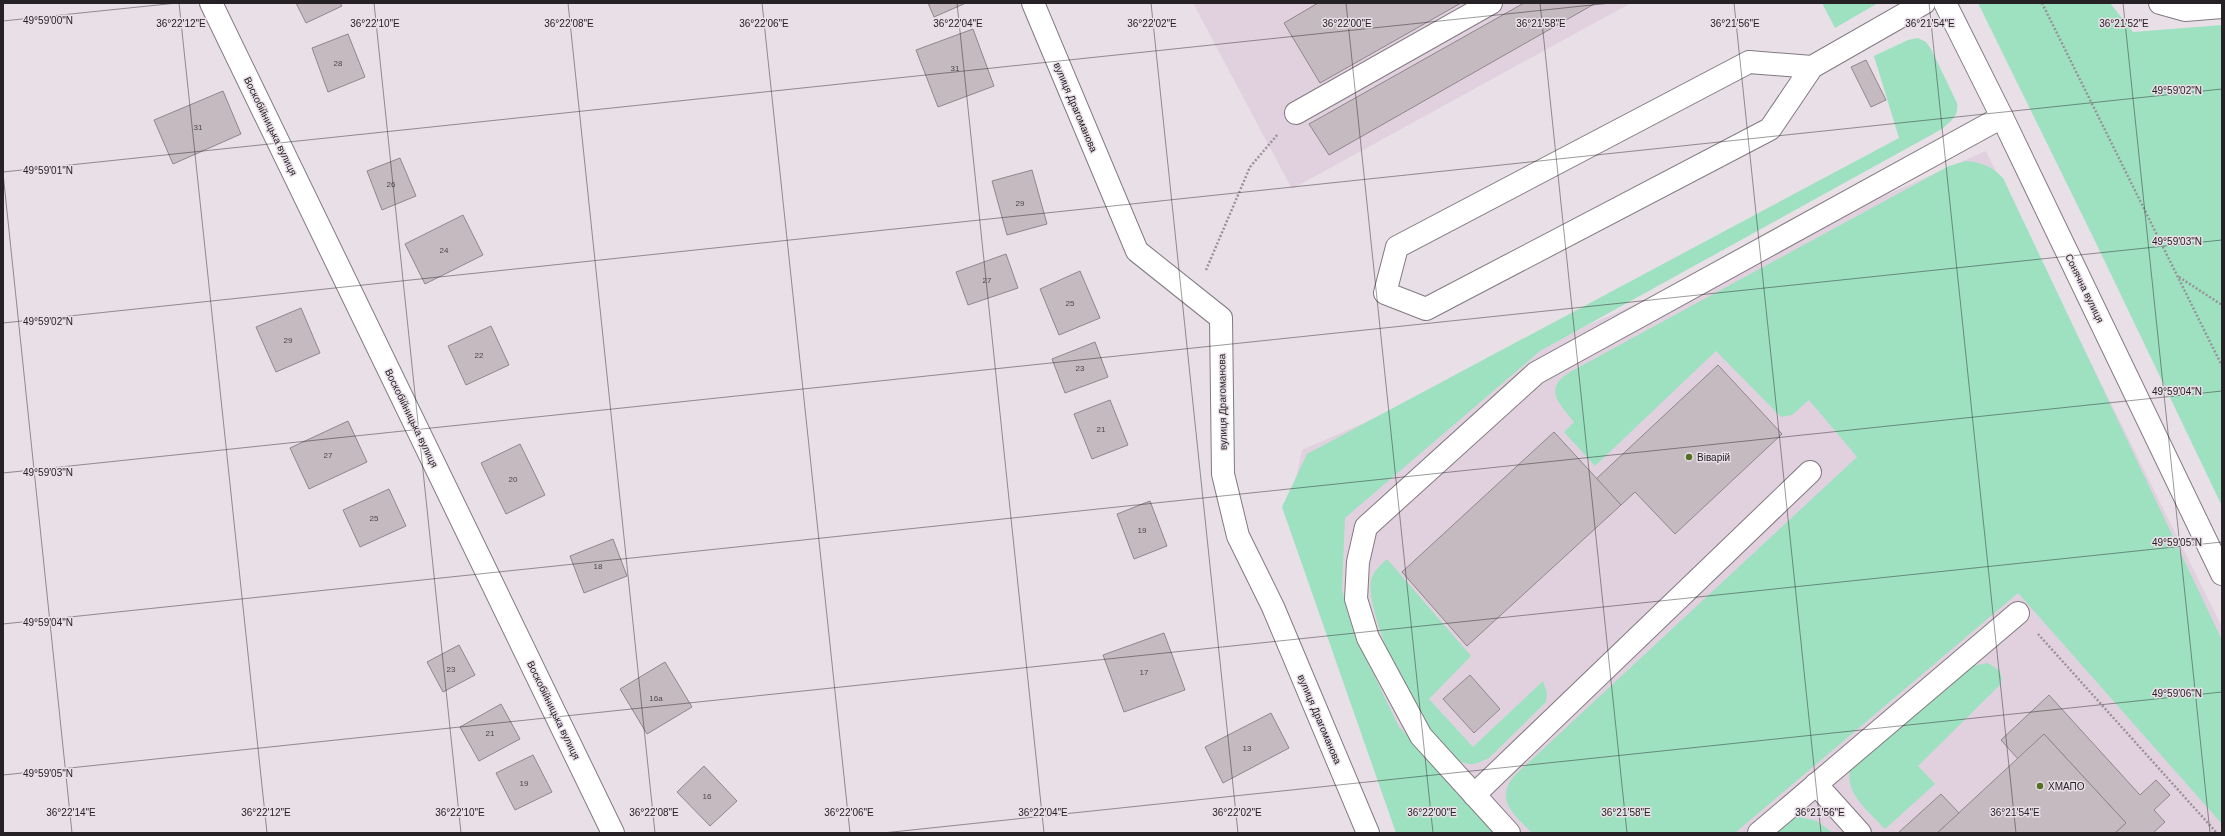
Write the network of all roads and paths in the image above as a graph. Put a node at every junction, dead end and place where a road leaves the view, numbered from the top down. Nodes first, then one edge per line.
1 (211, 3) edge
2 (1033, 3) edge
3 (1491, 3) edge
4 (1924, 3) edge
5 (1945, 3) edge
6 (2042, 3) edge
7 (2160, 3) edge
8 (2222, 7) edge
9 (1812, 67) junction
10 (1296, 112) joint
11 (2002, 117) junction
12 (2178, 276) junction
13 (1194, 297) junction
14 (2222, 305) edge
15 (2222, 366) edge
16 (1810, 472) dead end
17 (2222, 574) edge
18 (2018, 613) joint
19 (1816, 784) junction
20 (1474, 795) junction
21 (614, 833) edge
22 (1368, 833) edge
23 (1509, 833) edge
24 (1759, 833) edge
25 (1860, 833) edge
26 (2216, 833) edge

1 - 21 street, Воскобійницька вулиця
2 - 13 street, вулиця Драгоманова
3 - 10 street
4 - 9 street
5 - 11 street, Сонячна вулиця
6 - 12 path
7 - 8 street
9 - 9 street
10 - 13 path
11 - 17 street, Сонячна вулиця
11 - 20 street
12 - 14 path
12 - 15 path
13 - 22 street, вулиця Драгоманова
16 - 20 street
18 - 19 street
18 - 26 path
19 - 24 street
19 - 25 street
20 - 23 street

